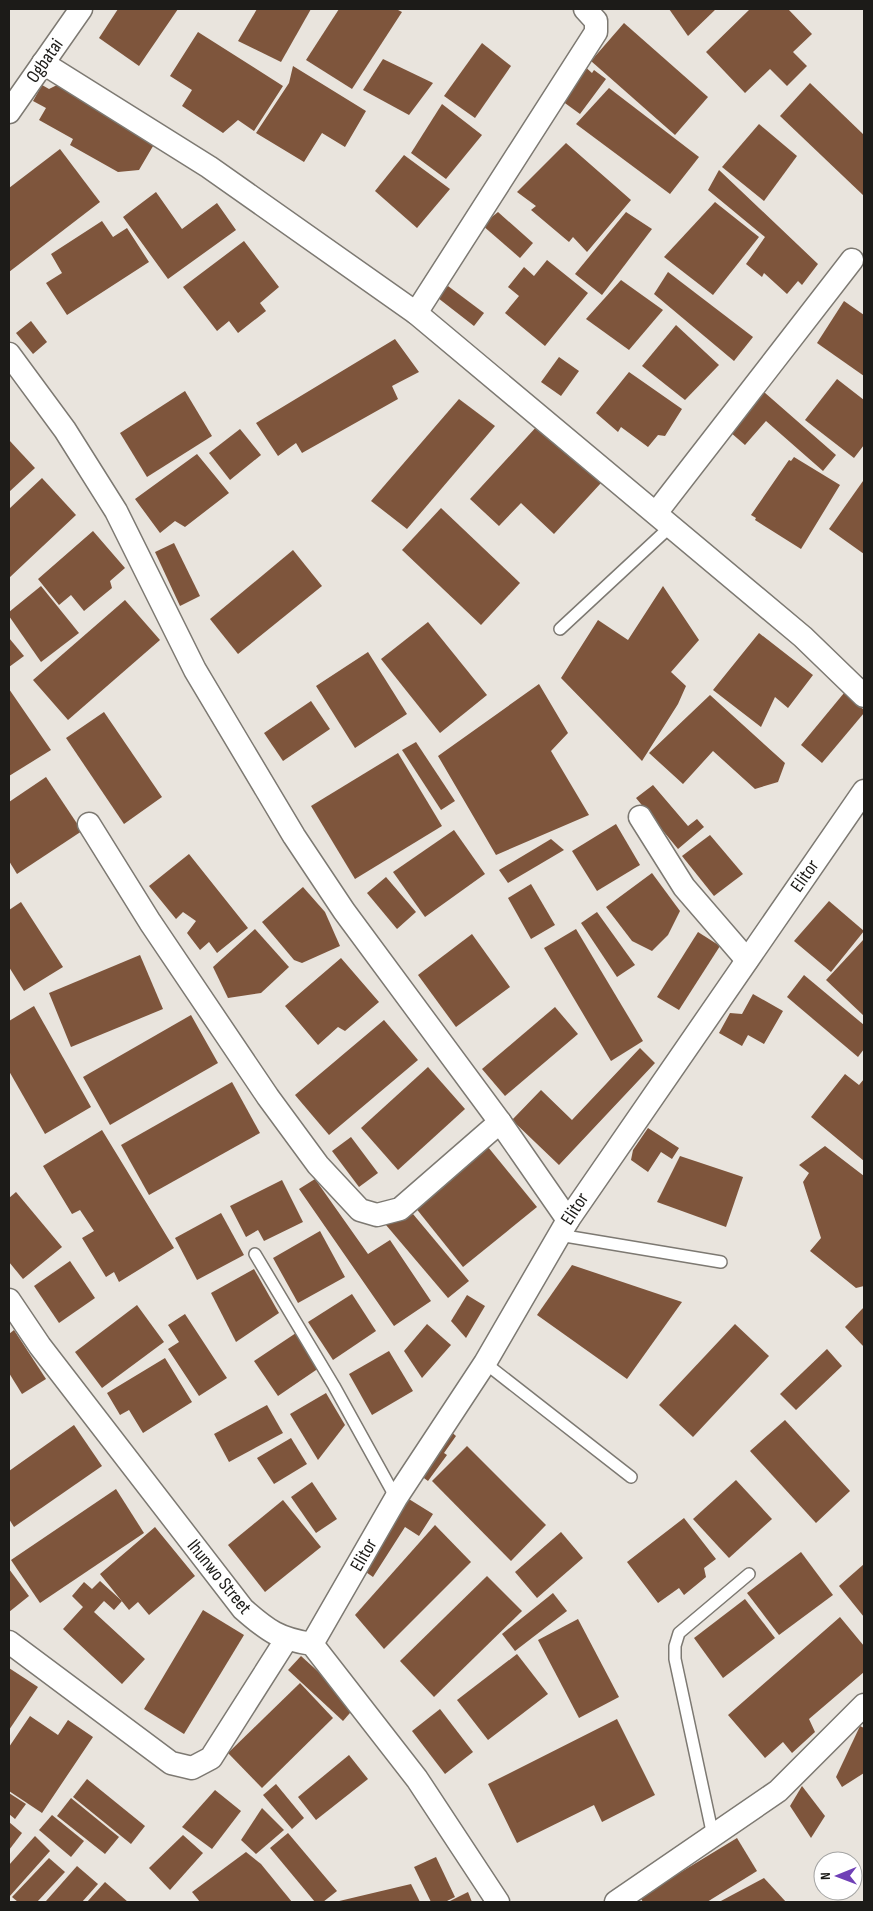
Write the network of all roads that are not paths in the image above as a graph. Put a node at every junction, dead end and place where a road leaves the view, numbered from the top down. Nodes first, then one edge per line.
1 (81, 9) edge
2 (585, 9) edge
3 (43, 63) junction
4 (9, 112) edge
5 (852, 260) dead end
6 (416, 313) junction
7 (9, 354) edge
8 (663, 520) junction
9 (560, 630) dead end
10 (864, 696) edge
11 (864, 791) edge
12 (640, 817) dead end
13 (89, 824) dead end
14 (747, 960) junction
15 (500, 1122) junction
16 (563, 1227) junction
17 (255, 1254) dead end
18 (721, 1262) dead end
19 (9, 1300) edge
20 (485, 1363) junction
21 (631, 1477) dead end
22 (396, 1498) junction
23 (749, 1574) dead end
24 (286, 1640) junction
25 (9, 1642) edge
26 (312, 1644) junction
27 (864, 1705) edge
28 (713, 1836) junction
29 (498, 1902) edge
30 (616, 1902) edge

1 - 3 street, Ogbatai
2 - 6 street
3 - 4 street, Ogbatai
3 - 6 street
5 - 8 street
6 - 8 street
7 - 15 street
8 - 9 lane
8 - 10 street
11 - 14 street, Elitor
12 - 14 street
13 - 15 street
14 - 16 street, Elitor
15 - 16 street
16 - 18 lane
16 - 20 street, Elitor
17 - 22 lane
19 - 24 street, Ihunwo Street
20 - 21 lane
20 - 22 street, Elitor
22 - 26 street, Elitor
23 - 28 lane
24 - 25 street
24 - 26 street, Ihunwo Street
26 - 29 street
27 - 28 street
28 - 30 street

